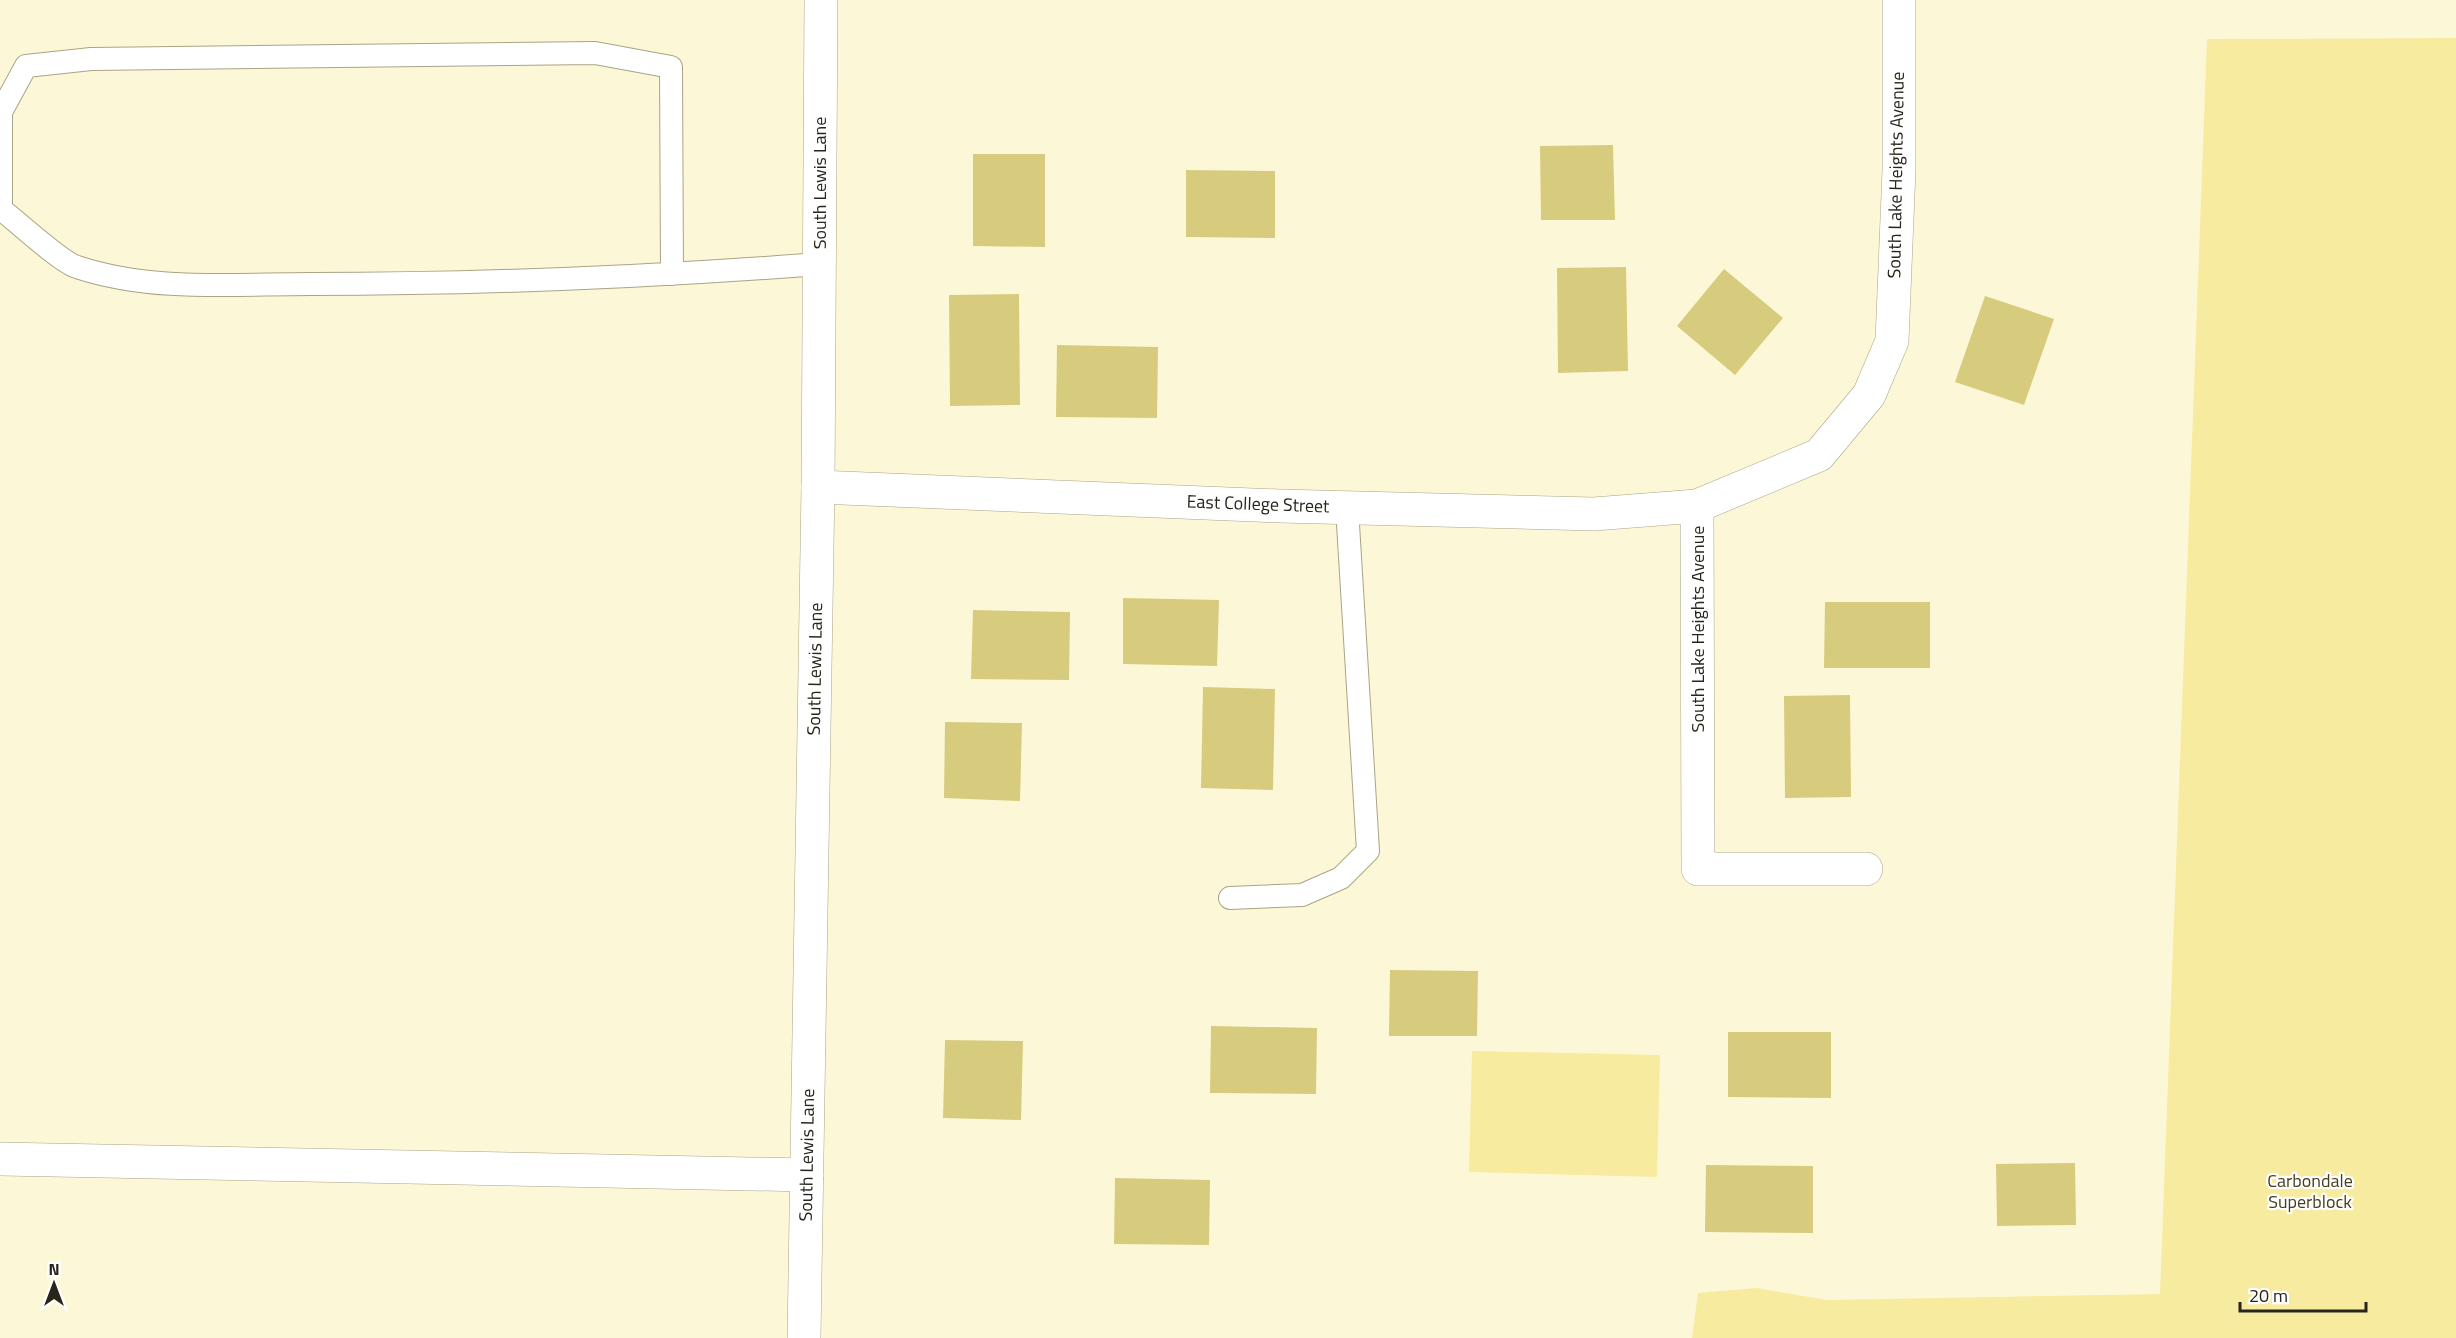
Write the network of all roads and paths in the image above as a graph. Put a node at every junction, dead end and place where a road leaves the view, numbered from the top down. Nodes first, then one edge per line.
1 (820, 0) edge
2 (1899, 0) edge
3 (819, 264) junction
4 (672, 274) junction
5 (818, 487) junction
6 (1697, 506) junction
7 (1347, 508) junction
8 (1866, 869) dead end
9 (1230, 898) dead end
10 (0, 1159) edge
11 (807, 1175) junction
12 (804, 1338) edge

1 - 3 street, South Lewis Lane
2 - 6 street, South Lake Heights Avenue
3 - 4 lane
3 - 5 street, South Lewis Lane
4 - 4 lane
5 - 7 street, East College Street
5 - 11 street, South Lewis Lane
6 - 7 street, East College Street
6 - 8 street, South Lake Heights Avenue
7 - 9 lane
10 - 11 street
11 - 12 street, South Lewis Lane

